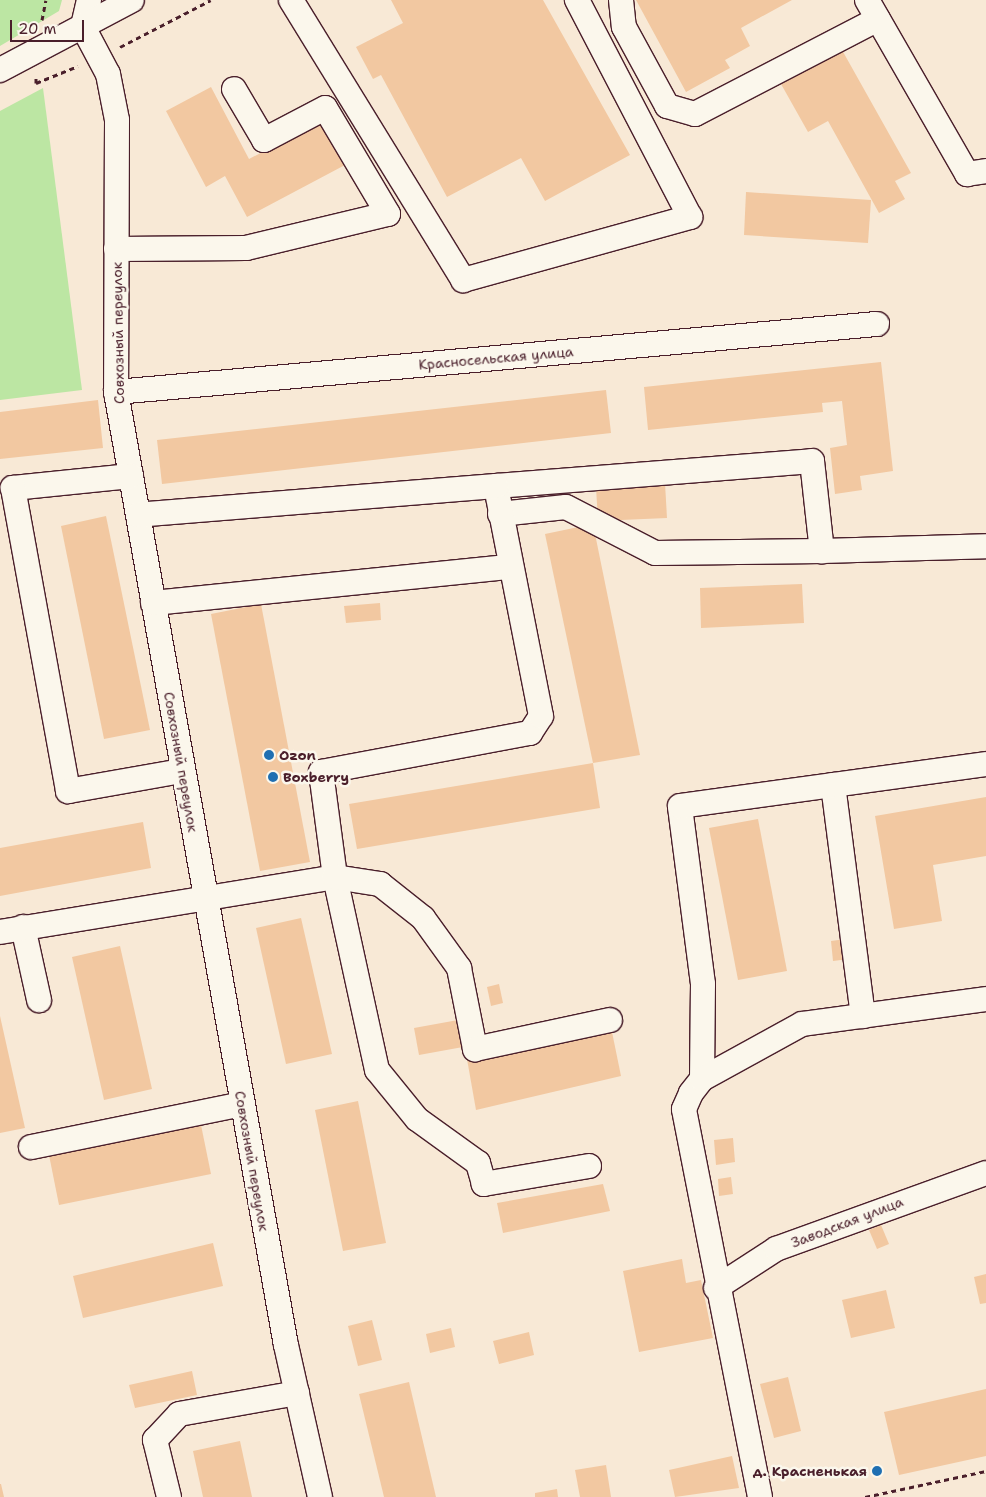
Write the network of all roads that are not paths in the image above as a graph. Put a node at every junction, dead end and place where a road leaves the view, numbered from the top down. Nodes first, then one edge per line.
1 (89, 0) edge
2 (132, 0) edge
3 (291, 0) edge
4 (577, 0) edge
5 (621, 0) edge
6 (872, 9) edge
7 (83, 27) junction
8 (0, 70) edge
9 (234, 89) dead end
10 (986, 171) edge
11 (116, 249) junction
12 (877, 324) dead end
13 (116, 392) junction
14 (131, 476) junction
15 (496, 486) junction
16 (7, 489) edge
17 (500, 514) junction
18 (138, 515) junction
19 (986, 546) edge
20 (822, 551) junction
21 (510, 567) junction
22 (153, 602) junction
23 (986, 764) edge
24 (182, 771) junction
25 (833, 785) junction
26 (335, 877) junction
27 (204, 896) junction
28 (11, 930) edge
29 (986, 999) edge
30 (39, 1000) dead end
31 (863, 1016) junction
32 (610, 1020) dead end
33 (702, 1079) junction
34 (242, 1104) junction
35 (31, 1147) dead end
36 (590, 1166) dead end
37 (986, 1173) edge
38 (716, 1288) junction
39 (297, 1393) junction
40 (168, 1497) edge
41 (320, 1497) edge
42 (760, 1497) edge

1 - 7 street
2 - 7 street
3 - 4 street
5 - 6 street
6 - 10 street
7 - 8 street
7 - 11 street, Совхозный переулок
9 - 11 street
11 - 13 street, Совхозный переулок
12 - 13 street, Красносельская улица
13 - 14 street, Совхозный переулок
14 - 16 street
14 - 18 street, Совхозный переулок
15 - 17 street
15 - 18 street
15 - 20 street
16 - 24 street
17 - 20 street
17 - 21 street
18 - 22 street, Совхозный переулок
19 - 20 street
21 - 22 street
21 - 26 street
22 - 24 street, Совхозный переулок
23 - 25 street
24 - 27 street, Совхозный переулок
25 - 31 street
25 - 33 street
26 - 27 street
26 - 32 street
26 - 36 street
27 - 28 street
27 - 34 street, Совхозный переулок
28 - 30 street
29 - 31 street
31 - 33 street
33 - 38 street
34 - 35 street
34 - 39 street, Совхозный переулок
37 - 38 street, Заводская улица
38 - 42 street
39 - 40 street
39 - 41 street, Совхозный переулок

